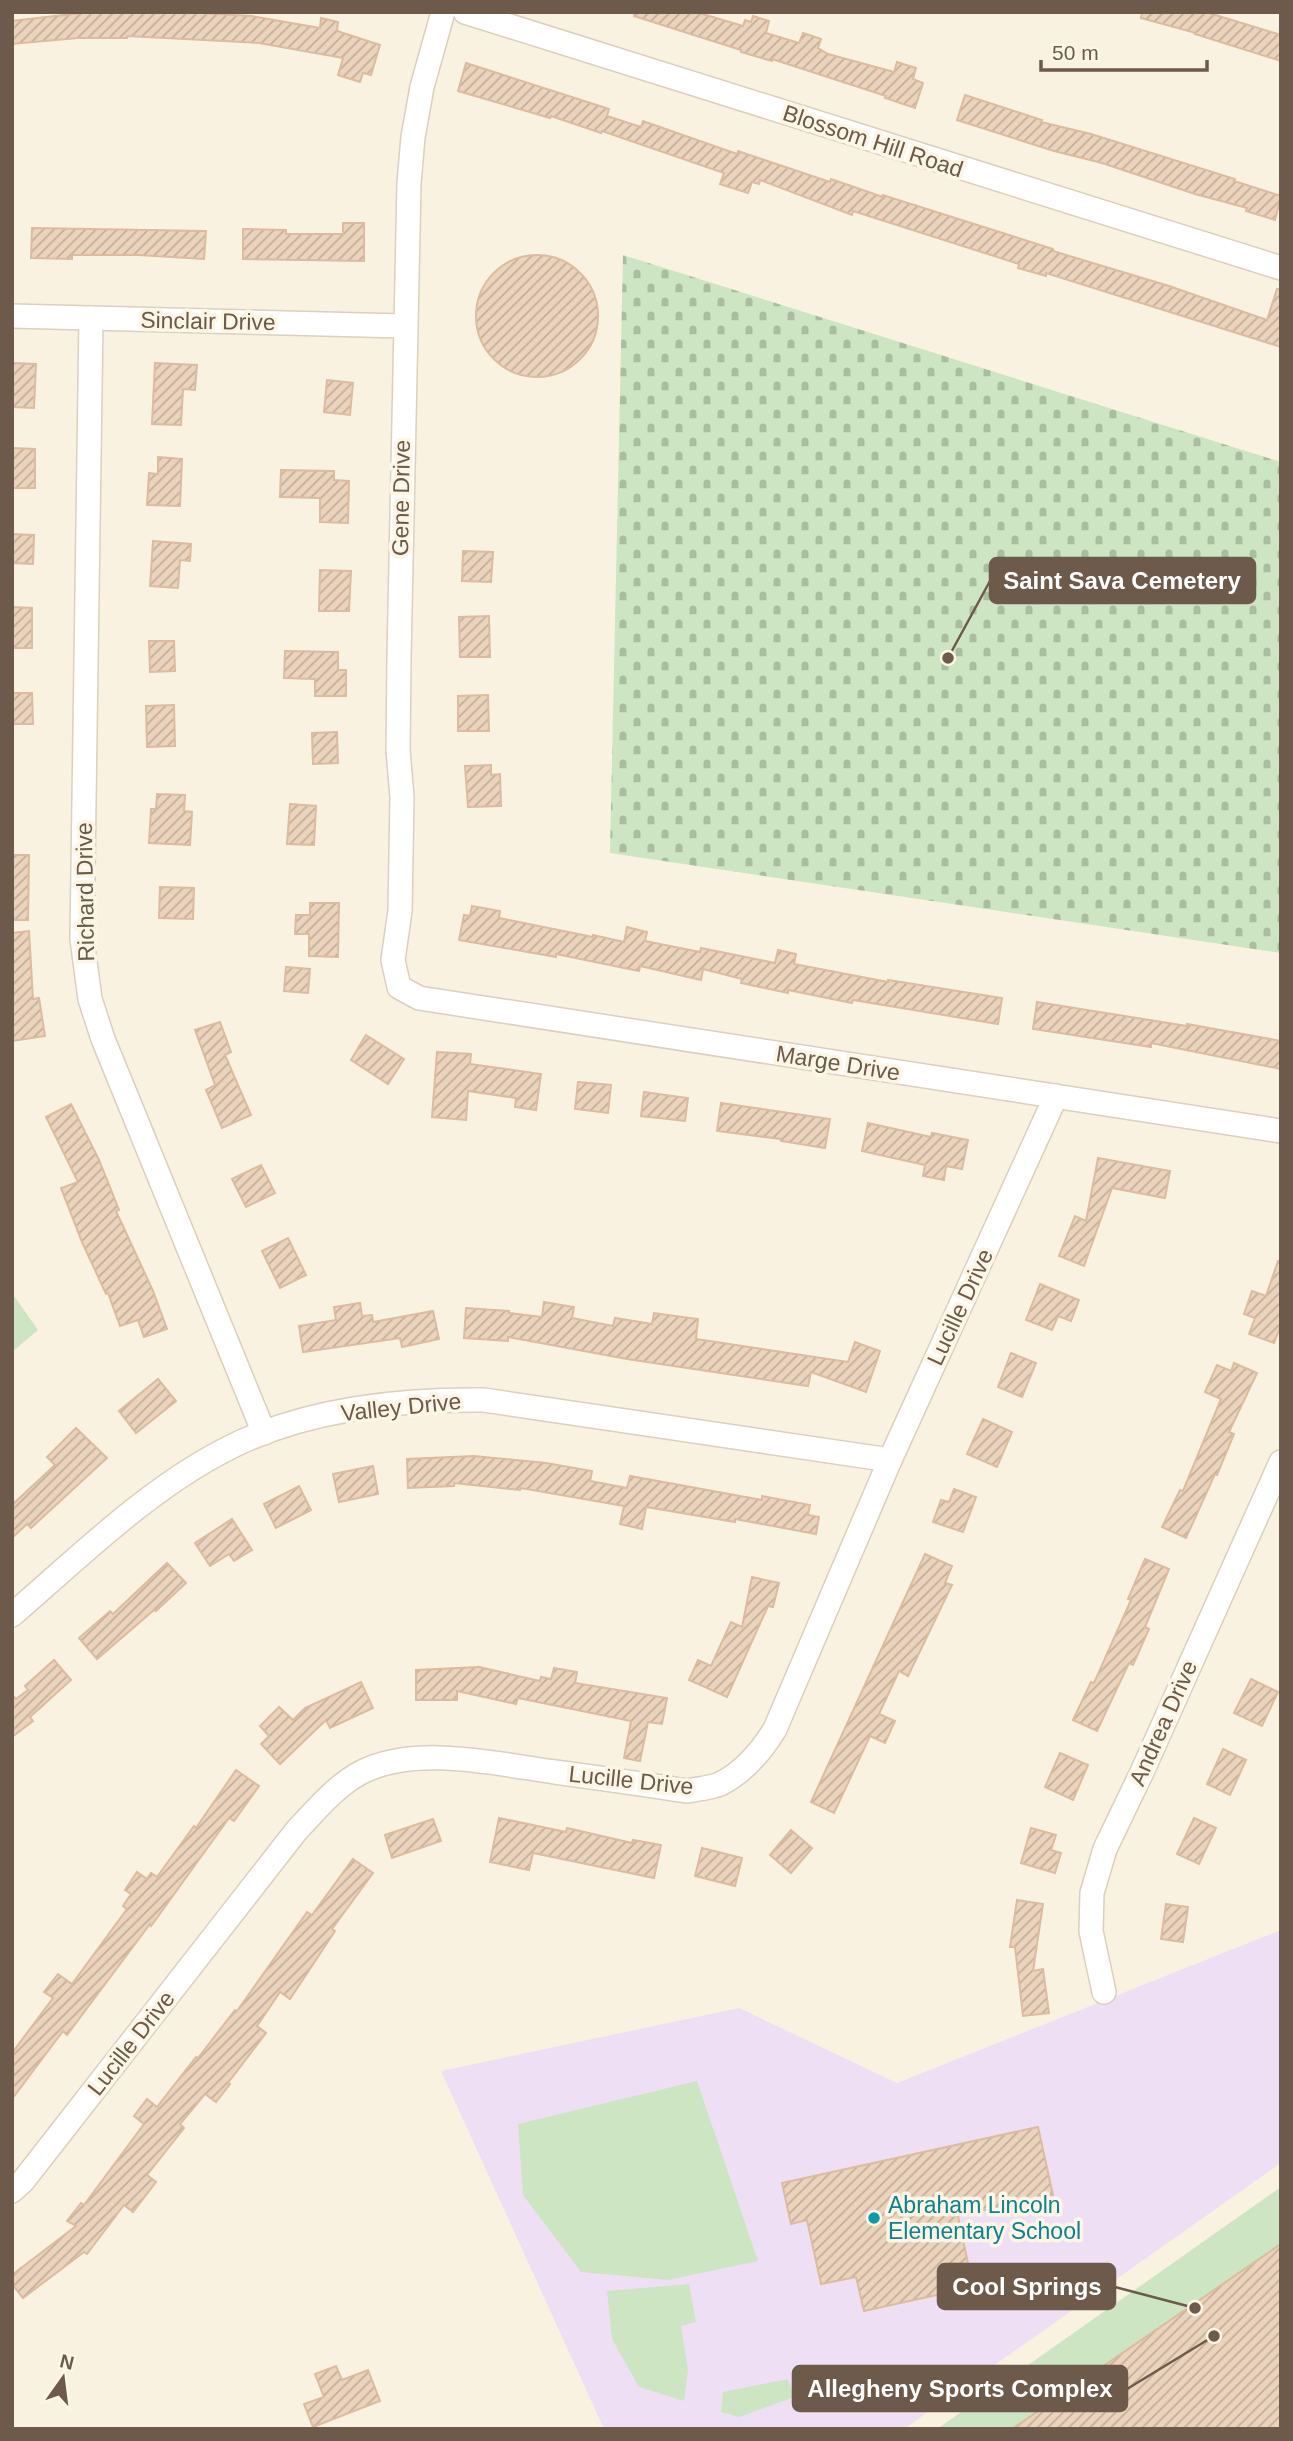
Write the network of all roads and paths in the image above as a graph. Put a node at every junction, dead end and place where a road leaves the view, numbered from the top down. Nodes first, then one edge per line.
1 (443, 12) edge
2 (465, 12) edge
3 (1281, 268) edge
4 (12, 316) edge
5 (92, 318) junction
6 (404, 326) junction
7 (399, 987) joint
8 (1056, 1096) junction
9 (1281, 1131) edge
10 (264, 1433) junction
11 (890, 1460) junction
12 (1281, 1462) edge
13 (12, 1615) edge
14 (1104, 1992) dead end
15 (12, 2191) edge

1 - 6 street, Gene Drive
2 - 3 street, Blossom Hill Road
4 - 5 street, Sinclair Drive
5 - 6 street, Sinclair Drive
5 - 10 street, Richard Drive
6 - 7 street, Gene Drive
7 - 8 street, Marge Drive
8 - 9 street, Marge Drive
8 - 11 street, Lucille Drive
10 - 11 street, Valley Drive
10 - 13 street, Valley Drive
11 - 15 street, Lucille Drive
12 - 14 street, Andrea Drive

